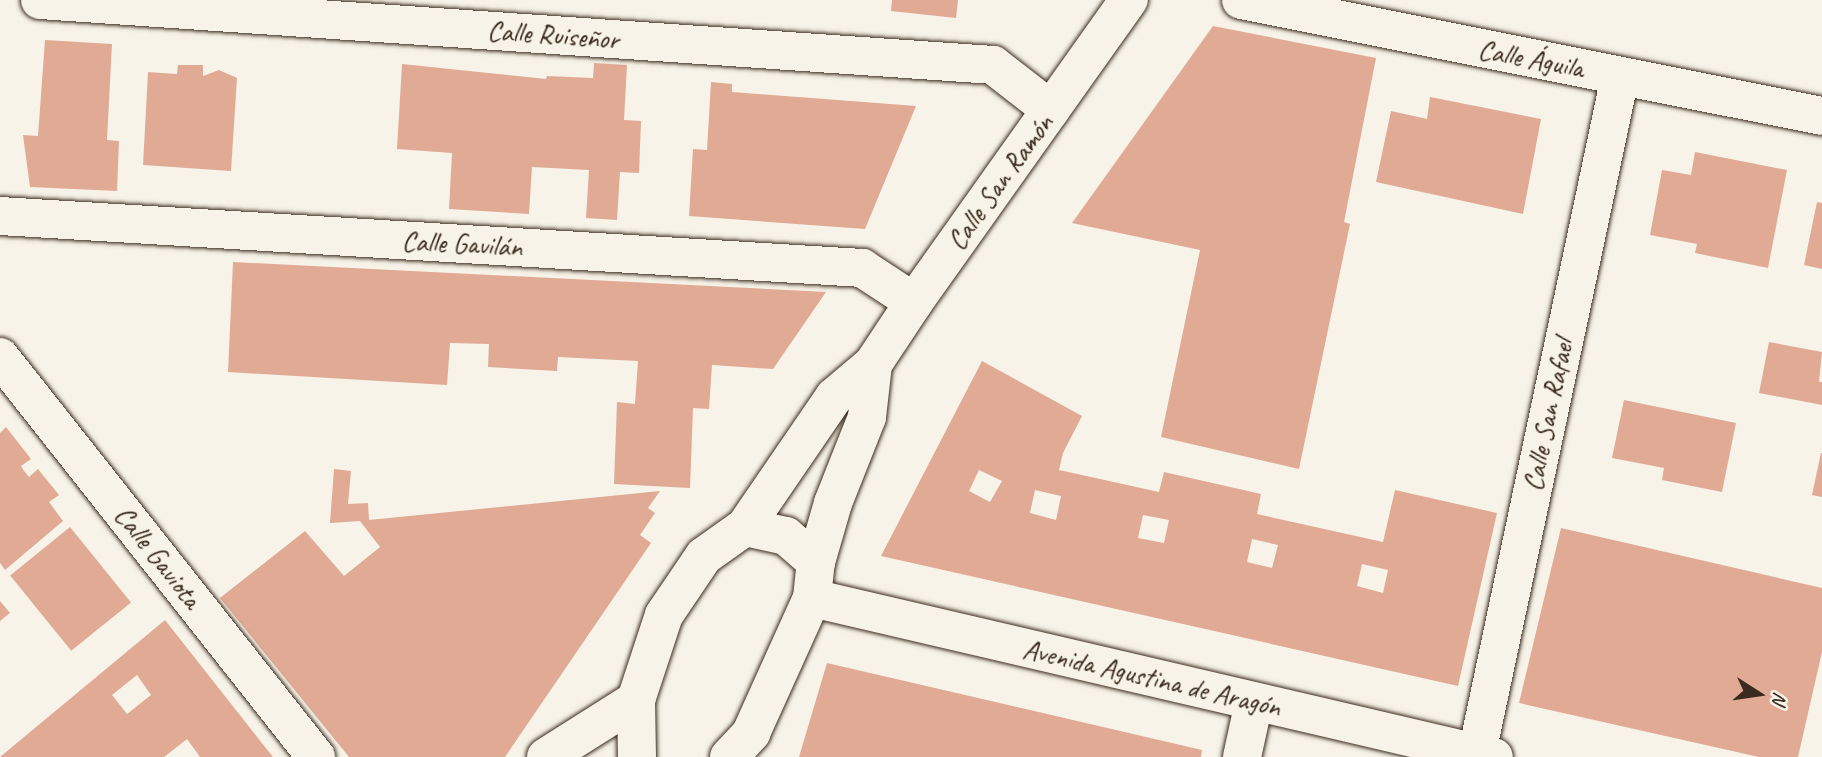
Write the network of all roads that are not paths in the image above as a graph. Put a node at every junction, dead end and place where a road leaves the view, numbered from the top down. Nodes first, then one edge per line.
1 (40, 0) edge
2 (1129, 0) edge
3 (1241, 0) edge
4 (1620, 77) junction
5 (1051, 110) junction
6 (1822, 116) edge
7 (0, 216) edge
8 (914, 302) junction
9 (0, 357) edge
10 (873, 364) junction
11 (745, 527) junction
12 (814, 580) junction
13 (636, 700) junction
14 (1254, 702) junction
15 (648, 752) edge
16 (1485, 755) edge
17 (316, 757) edge
18 (546, 757) edge
19 (729, 757) edge
20 (1242, 757) edge

1 - 5 street, Calle Ruiseñor
2 - 5 street, Calle San Ramón
3 - 4 street, Calle Águila
4 - 6 street, Calle Águila
4 - 16 street, Calle San Rafael
5 - 8 street, Calle San Ramón
7 - 8 street, Calle Gavilán
8 - 10 street, Calle San Ramón
9 - 17 street, Calle Gaviota
10 - 11 street, Calle San Ramón
10 - 12 street, Calle San Ramón
11 - 12 street
11 - 13 street
12 - 14 street, Avenida Agustina de Aragón
12 - 19 street, Calle San Ramón
13 - 15 street
13 - 18 street
14 - 16 street, Avenida Agustina de Aragón
14 - 20 street

